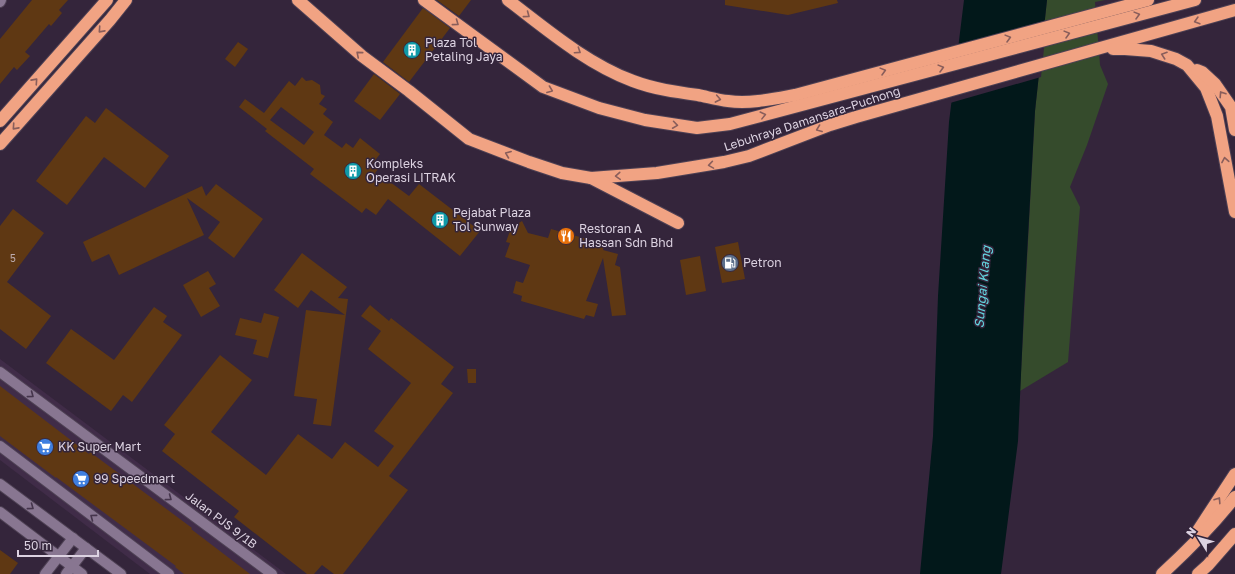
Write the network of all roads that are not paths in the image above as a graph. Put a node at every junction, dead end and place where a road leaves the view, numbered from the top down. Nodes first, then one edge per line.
1 (107, 0) edge
2 (126, 0) edge
3 (298, 0) edge
4 (424, 0) edge
5 (508, 0) edge
6 (1195, 0) edge
7 (1143, 1) edge
8 (1235, 10) edge
9 (1098, 20) junction
10 (1095, 50) junction
11 (1188, 65) junction
12 (847, 87) junction
13 (0, 121) edge
14 (1235, 130) edge
15 (0, 144) edge
16 (591, 178) junction
17 (1235, 212) edge
18 (678, 223) dead end
19 (0, 372) edge
20 (0, 446) edge
21 (1235, 474) edge
22 (0, 484) edge
23 (1235, 497) edge
24 (0, 512) edge
25 (1235, 534) edge
26 (73, 538) junction
27 (86, 548) junction
28 (59, 556) junction
29 (1182, 556) junction
30 (69, 570) edge
31 (165, 573) edge
32 (46, 574) edge
33 (82, 574) edge
34 (121, 574) edge
35 (272, 574) edge
36 (1162, 574) edge
37 (1198, 574) edge

13 -> 1 highway
2 -> 15 highway
16 -> 3 highway, Lebuhraya Damansara–Puchong
4 -> 12 highway, Lebuhraya Damansara–Puchong
5 -> 12 highway, Lebuhraya Damansara–Puchong
9 -> 6 highway, Lebuhraya Damansara–Puchong
7 - 9 highway, Lebuhraya Damansara–Puchong
8 -> 10 highway, Lebuhraya Damansara–Puchong
12 -> 9 highway, Lebuhraya Damansara–Puchong
11 -> 10 highway
10 -> 16 highway, Lebuhraya Damansara–Puchong
14 -> 11 highway
17 -> 11 highway
16 - 18 highway
19 -> 35 street, Jalan PJS 9/1B
31 -> 20 street
29 -> 21 highway
22 -> 26 street
23 - 29 highway
24 - 28 street
25 - 37 highway
26 - 27 street
26 - 28 street
27 - 30 street
27 - 34 street
28 - 30 street
28 - 32 street
29 - 36 highway
30 - 33 street

